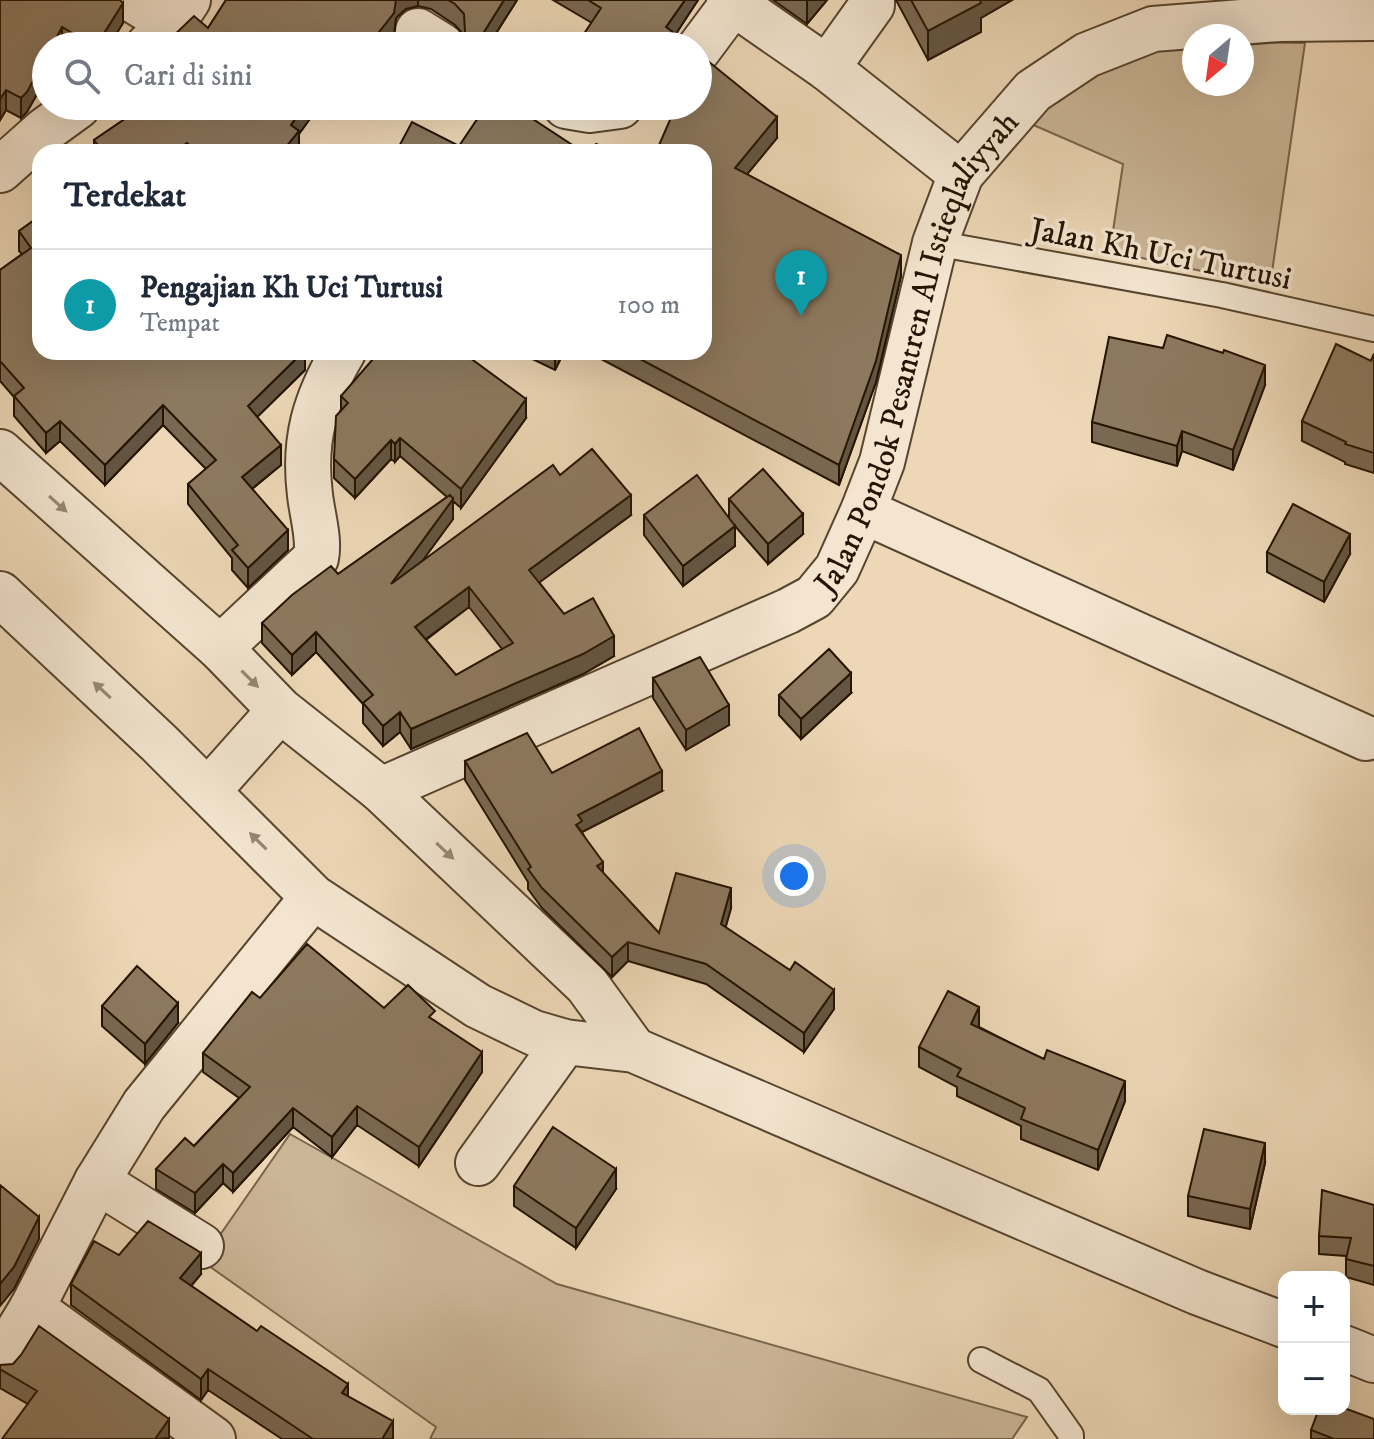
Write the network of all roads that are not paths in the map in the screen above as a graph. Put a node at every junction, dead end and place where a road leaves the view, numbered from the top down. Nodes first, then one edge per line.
1 (133, 0) edge
2 (872, 0) edge
3 (731, 2) edge
4 (1279, 10) edge
5 (1150, 15) edge
6 (1374, 18) edge
7 (169, 23) edge
8 (710, 32) edge
9 (827, 68) junction
10 (59, 120) edge
11 (0, 170) edge
12 (961, 174) junction
13 (935, 243) junction
14 (1374, 329) edge
15 (338, 360) edge
16 (0, 452) edge
17 (863, 511) junction
18 (0, 594) edge
19 (220, 648) junction
20 (280, 710) junction
21 (1366, 738) dead end
22 (381, 790) junction
23 (208, 791) junction
24 (313, 897) junction
25 (565, 1042) junction
26 (634, 1050) junction
27 (478, 1163) dead end
28 (97, 1181) junction
29 (201, 1246) dead end
30 (32, 1308) junction
31 (1278, 1323) edge
32 (1350, 1350) edge
33 (981, 1360) dead end
34 (1374, 1360) edge
35 (0, 1361) edge
36 (213, 1439) edge
37 (1071, 1439) edge

1 - 7 street
2 - 9 street
3 - 8 street
3 - 9 street
4 - 5 street, Jalan Pondok Pesantren Al Istieqlaliyyah
4 - 6 street, Jalan Pondok Pesantren Al Istieqlaliyyah
5 - 12 street, Jalan Pondok Pesantren Al Istieqlaliyyah
9 - 12 street
10 - 11 street
12 - 13 street, Jalan Pondok Pesantren Al Istieqlaliyyah
13 - 14 lane, Jalan Kh Uci Turtusi
13 - 17 street, Jalan Pondok Pesantren Al Istieqlaliyyah
15 - 19 street
16 -> 19 street
17 - 21 street
17 - 22 street, Jalan Pondok Pesantren Al Istieqlaliyyah
23 -> 18 street
19 -> 20 street
20 - 22 street
20 - 23 street
22 -> 26 street
24 -> 23 street
24 - 25 street
24 - 28 street
25 - 26 street
25 - 27 street
26 - 31 street
28 - 29 street
28 - 30 street
30 - 35 street
30 - 36 street
32 - 34 street
33 - 37 lane

